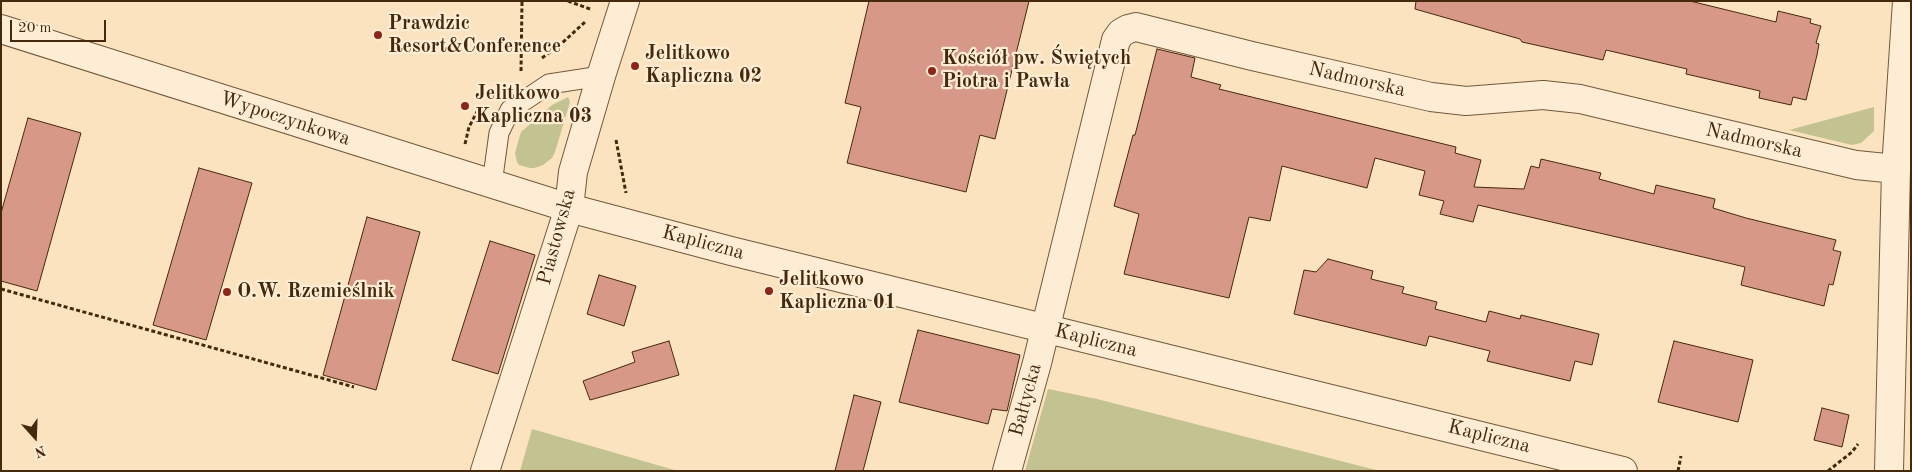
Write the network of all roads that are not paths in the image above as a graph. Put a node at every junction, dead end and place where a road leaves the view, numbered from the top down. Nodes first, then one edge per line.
1 (625, 1) edge
2 (1907, 1) edge
3 (1, 29) edge
4 (601, 76) junction
5 (1896, 169) junction
6 (492, 184) junction
7 (569, 208) junction
8 (1044, 328) junction
9 (485, 471) edge
10 (1007, 471) edge
11 (1623, 471) edge
12 (1889, 471) edge

1 - 4 street, Piastowska
2 - 5 street
3 - 6 street, Wypoczynkowa
4 - 6 lane
4 - 7 street, Piastowska
5 - 8 street, Nadmorska
5 - 12 street
6 - 7 street, Wypoczynkowa
7 - 8 street, Kapliczna
7 - 9 street, Piastowska
8 - 10 street, Bałtycka
8 - 11 street, Kapliczna

